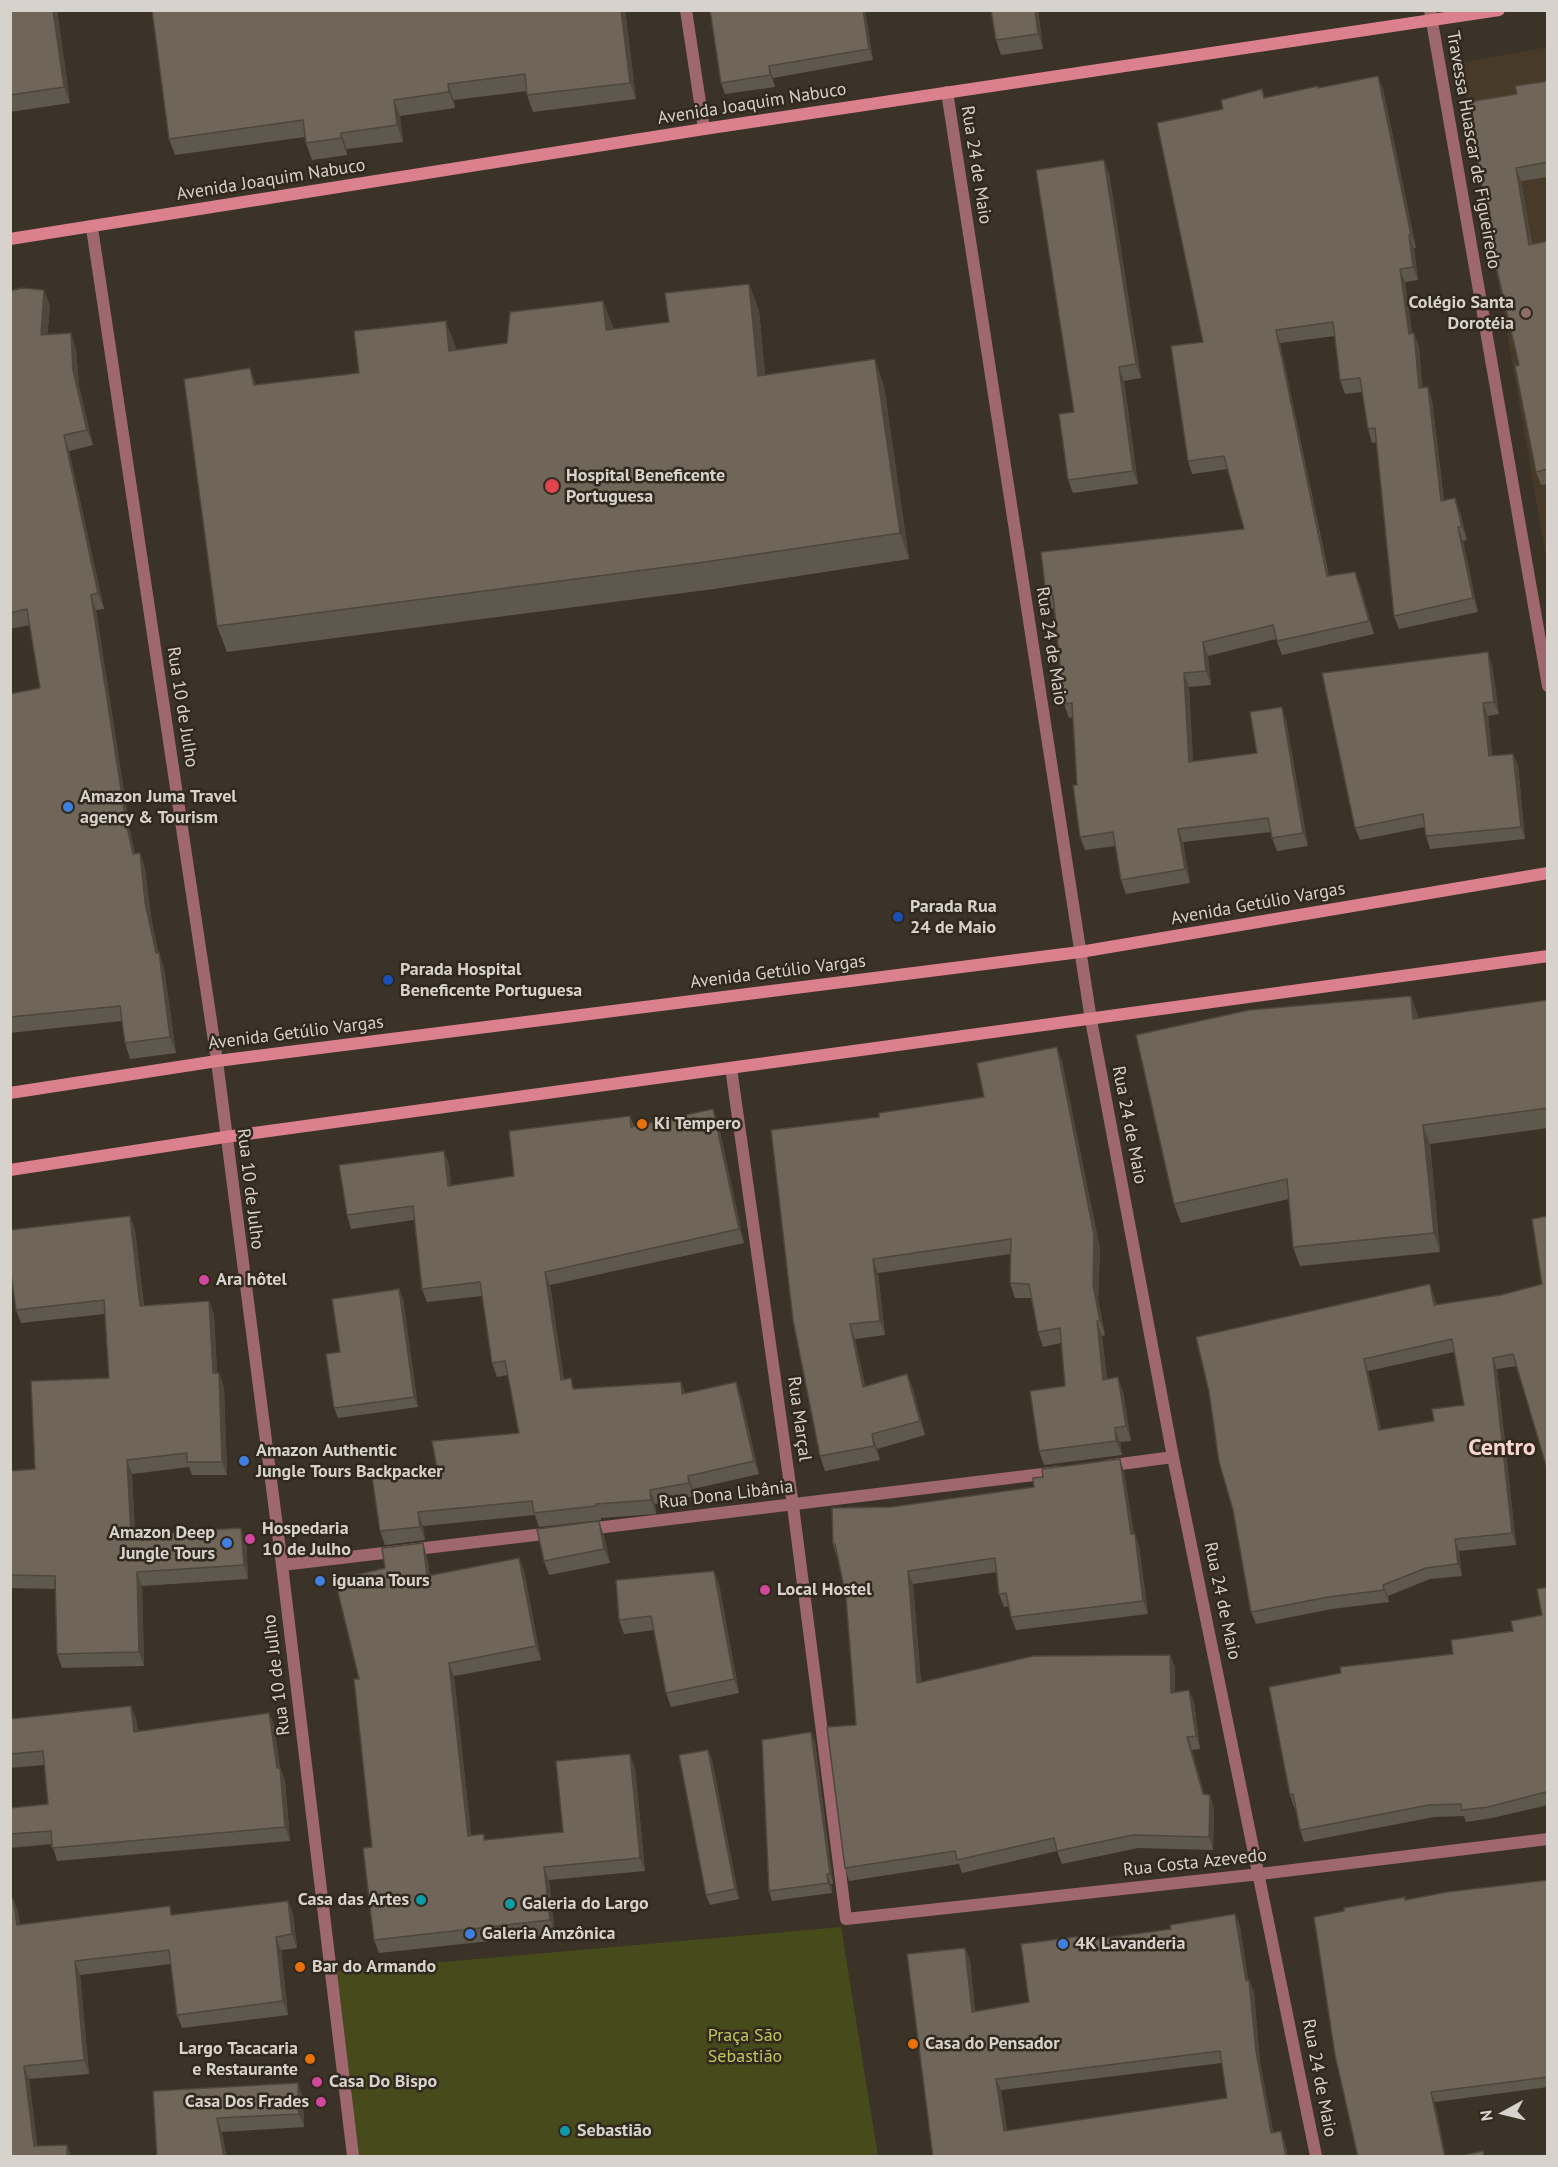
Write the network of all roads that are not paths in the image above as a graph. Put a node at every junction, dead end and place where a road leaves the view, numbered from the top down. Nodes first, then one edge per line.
1 (686, 10) edge
2 (1499, 10) edge
3 (1431, 16) edge
4 (947, 93) junction
5 (704, 129) junction
6 (92, 228) junction
7 (10, 239) edge
8 (1548, 686) edge
9 (1548, 873) edge
10 (1080, 952) junction
11 (1548, 956) edge
12 (1092, 1020) junction
13 (217, 1061) junction
14 (731, 1068) junction
15 (10, 1094) edge
16 (225, 1137) junction
17 (10, 1170) edge
18 (1173, 1457) junction
19 (1090, 1468) edge
20 (1066, 1471) edge
21 (793, 1506) junction
22 (282, 1565) junction
23 (1548, 1839) edge
24 (1260, 1874) junction
25 (846, 1918) joint
26 (353, 2157) edge
27 (1316, 2157) edge

1 - 5 street
2 - 3 main road, Avenida Joaquim Nabuco
3 - 4 main road, Avenida Joaquim Nabuco
3 - 8 street, Travessa Huascar de Figueiredo
4 - 5 main road, Avenida Joaquim Nabuco
4 - 10 street, Rua 24 de Maio
5 - 6 main road, Avenida Joaquim Nabuco
6 - 7 main road, Avenida Joaquim Nabuco
6 - 13 street, Rua 10 de Julho
9 - 10 main road, Avenida Getúlio Vargas
10 - 12 street, Rua 24 de Maio
10 - 13 main road, Avenida Getúlio Vargas
11 - 12 main road
12 - 14 main road
12 - 18 street, Rua 24 de Maio
13 - 15 main road, Avenida Getúlio Vargas
13 - 16 street, Rua 10 de Julho
14 - 16 main road
14 - 21 street, Rua Marçal
16 - 17 main road
16 - 22 street, Rua 10 de Julho
18 - 19 street
18 - 24 street, Rua 24 de Maio
20 - 21 street, Rua Dona Libânia
21 - 22 street, Rua Dona Libânia
21 - 25 street, Rua Marçal
22 - 26 street, Rua 10 de Julho
23 - 24 street, Rua Costa Azevedo
24 - 25 street, Rua Costa Azevedo
24 - 27 street, Rua 24 de Maio

